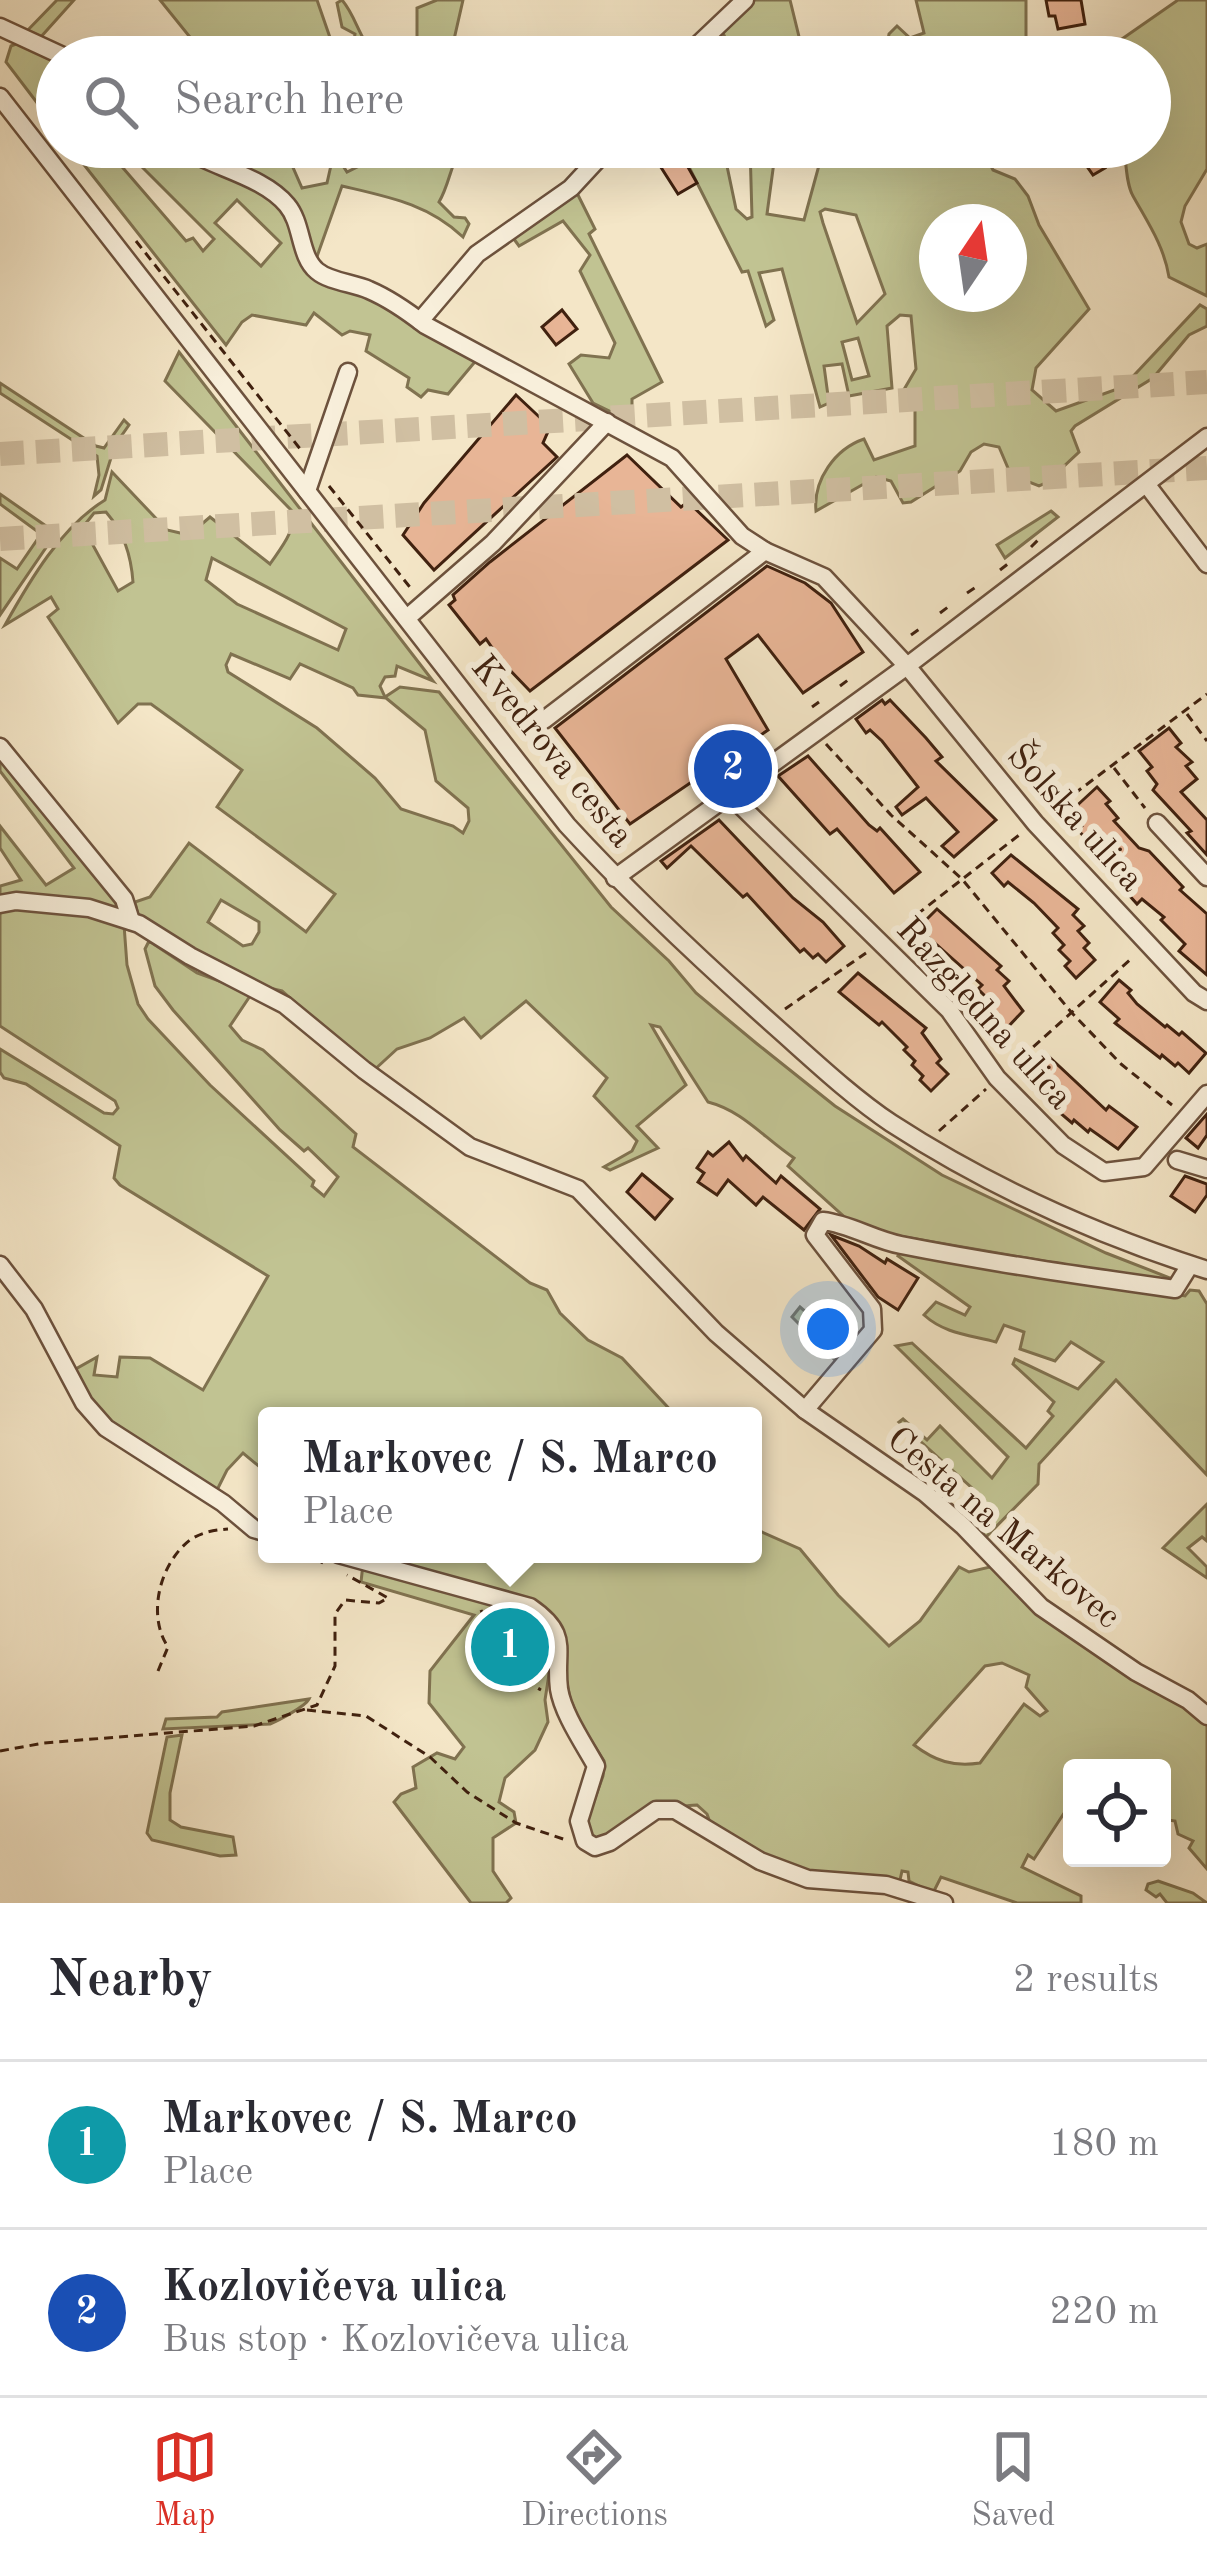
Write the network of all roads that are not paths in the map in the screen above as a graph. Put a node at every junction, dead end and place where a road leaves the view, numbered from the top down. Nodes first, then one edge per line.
1 (745, 0) edge
2 (0, 27) edge
3 (707, 36) edge
4 (36, 44) edge
5 (0, 98) edge
6 (36, 144) edge
7 (55, 168) edge
8 (218, 168) edge
9 (590, 168) edge
10 (420, 321) junction
11 (348, 372) dead end
12 (607, 422) junction
13 (1207, 436) edge
14 (1147, 485) junction
15 (308, 490) junction
16 (765, 551) junction
17 (1207, 564) edge
18 (407, 619) junction
19 (907, 666) junction
20 (544, 720) dead end
21 (0, 747) edge
22 (728, 793) junction
23 (1157, 824) road end
24 (1207, 877) edge
25 (615, 878) junction
26 (0, 904) edge
27 (131, 921) junction
28 (1207, 1001) edge
29 (1207, 1094) edge
30 (1178, 1160) dead end
31 (1207, 1168) edge
32 (0, 1265) edge
33 (1199, 1267) edge
34 (805, 1410) junction
35 (258, 1529) edge
36 (336, 1564) edge
37 (1207, 1716) edge
38 (944, 1903) edge

1 - 3 street
2 - 4 street
5 - 6 street, Kvedrova cesta
7 - 15 street, Kvedrova cesta
8 - 10 street, Šolska ulica
9 - 10 street
10 - 12 street, Šolska ulica
11 - 15 street
12 - 16 street, Šolska ulica
12 - 18 street
13 - 14 street
14 - 17 street
14 - 19 street
15 - 18 street, Kvedrova cesta
16 - 19 street, Šolska ulica
16 - 20 street
18 - 25 street, Kvedrova cesta
19 - 22 street
19 - 28 street, Šolska ulica
21 - 27 street
22 - 25 street
22 - 29 street, Razgledna ulica
23 - 24 street
25 - 33 street, Kvedrova cesta
26 - 27 street, Cesta na Markovec
27 - 34 street, Cesta na Markovec
30 - 31 street
32 - 35 street
33 - 34 street
34 - 37 street, Cesta na Markovec
36 - 38 street

